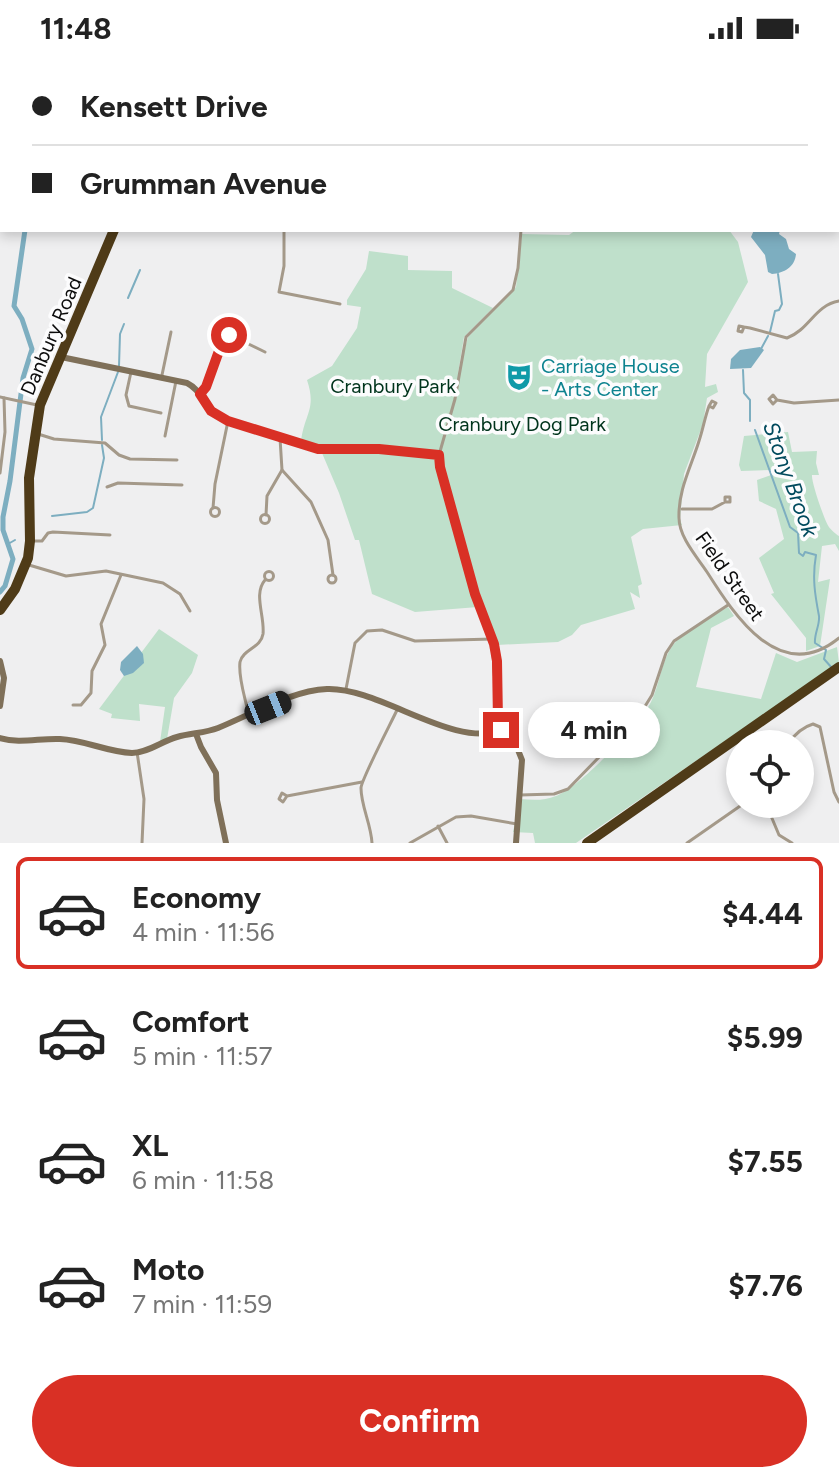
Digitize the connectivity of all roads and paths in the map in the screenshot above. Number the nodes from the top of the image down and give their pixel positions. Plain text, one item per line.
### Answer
1 (113, 232) edge
2 (284, 232) edge
3 (521, 232) edge
4 (839, 301) edge
5 (340, 304) dead end
6 (744, 327) dead end
7 (171, 332) dead end
8 (265, 352) dead end
9 (61, 357) junction
10 (131, 372) junction
11 (161, 379) junction
12 (176, 381) junction
13 (200, 394) junction
14 (2, 397) edge
15 (777, 400) dead end
16 (839, 400) edge
17 (40, 405) junction
18 (709, 406) dead end
19 (161, 413) dead end
20 (228, 421) junction
21 (35, 433) junction
22 (165, 436) dead end
23 (280, 438) junction
24 (439, 455) junction
25 (177, 460) dead end
26 (282, 470) junction
27 (0, 473) edge
28 (182, 485) dead end
29 (107, 487) dead end
30 (725, 502) dead end
31 (213, 508) dead end
32 (680, 508) junction
33 (266, 515) dead end
34 (110, 535) dead end
35 (30, 541) junction
36 (26, 564) junction
37 (121, 575) junction
38 (333, 575) dead end
39 (265, 580) dead end
40 (728, 605) junction
41 (0, 610) edge
42 (190, 611) dead end
43 (839, 638) edge
44 (493, 639) junction
45 (832, 643) junction
46 (839, 644) edge
47 (0, 661) edge
48 (839, 670) edge
49 (345, 690) junction
50 (73, 705) dead end
51 (0, 706) edge
52 (398, 708) junction
53 (248, 716) junction
54 (501, 730) junction
55 (803, 730) edge
56 (196, 734) junction
57 (0, 738) edge
58 (137, 752) junction
59 (362, 782) junction
60 (520, 795) junction
61 (287, 796) dead end
62 (839, 802) edge
63 (726, 816) edge
64 (772, 818) edge
65 (517, 824) junction
66 (438, 826) junction
67 (136, 843) edge
68 (142, 843) edge
69 (226, 843) edge
70 (372, 843) edge
71 (410, 843) edge
72 (447, 843) edge
73 (516, 843) edge
74 (587, 843) edge
75 (597, 843) edge
76 (687, 843) edge
77 (792, 843) edge

1 - 9 highway, Danbury Road
2 - 5 street
3 - 24 street
4 - 6 street
7 - 11 street
8 - 13 street
9 - 10 street
9 - 17 highway, Danbury Road
10 - 11 street
10 - 19 street
11 - 12 street
12 - 13 street
12 - 22 street
13 - 20 street
14 - 17 street
14 - 27 street
15 - 16 street
17 - 21 highway, Danbury Road
18 - 32 street, Field Street
20 - 23 street
20 - 31 street
21 - 25 street
21 - 35 highway, Danbury Road
23 - 24 street
23 - 26 street
24 - 44 street
26 - 33 street
26 - 38 street
28 - 29 street
30 - 32 street
32 - 40 street, Field Street
34 - 35 street
35 - 36 highway, Danbury Road
36 - 37 street
36 - 41 highway, Danbury Road
37 - 42 street
37 - 50 street
39 - 53 street
40 - 45 street, Field Street
40 - 60 street
43 - 45 street, Field Street
44 - 49 street
44 - 54 street
45 - 46 street
47 - 51 street
48 - 74 highway
48 - 75 highway
49 - 52 street
49 - 53 street
52 - 54 street
52 - 59 street
53 - 56 street
54 - 60 street
55 - 62 street
56 - 58 street
56 - 69 street
57 - 58 street
58 - 68 street
59 - 61 street
59 - 70 street
60 - 65 street
63 - 76 street
64 - 77 street
65 - 66 street
65 - 73 street
66 - 71 street
66 - 72 street
67 - 68 street

